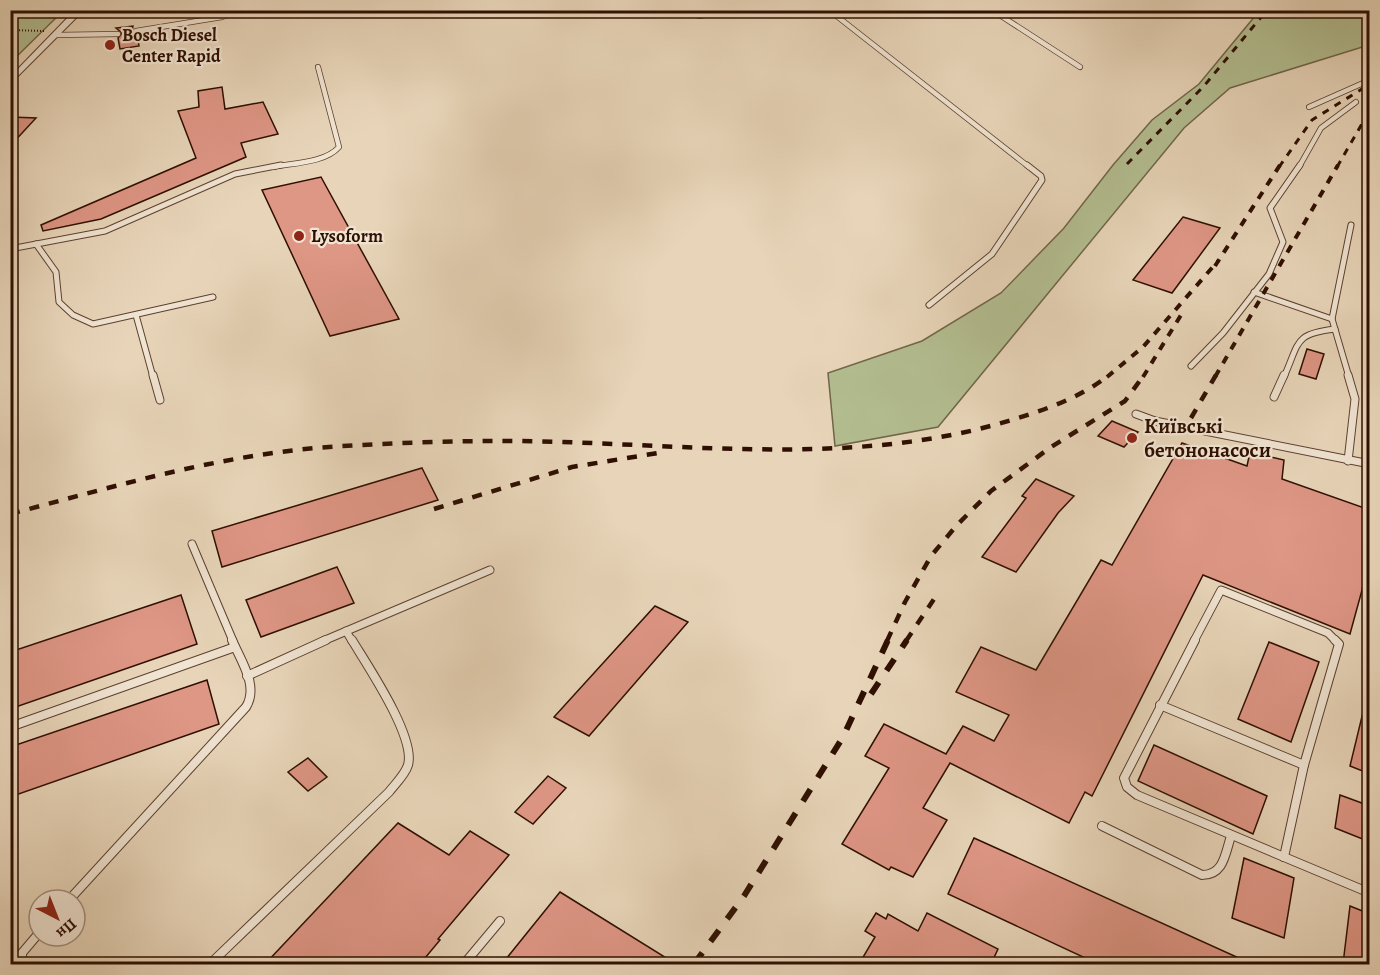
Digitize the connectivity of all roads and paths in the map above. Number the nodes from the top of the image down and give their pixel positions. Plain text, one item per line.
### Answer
1 (80, 10) edge
2 (243, 10) edge
3 (731, 10) edge
4 (829, 10) edge
5 (992, 10) edge
6 (699, 16) dead end
7 (10, 30) edge
8 (136, 31) dead end
9 (59, 33) junction
10 (118, 34) dead end
11 (318, 67) dead end
12 (1080, 67) dead end
13 (1370, 80) edge
14 (10, 82) edge
15 (1356, 102) dead end
16 (1309, 108) dead end
17 (1352, 225) dead end
18 (36, 244) junction
19 (10, 249) edge
20 (1254, 292) junction
21 (213, 297) dead end
22 (929, 305) dead end
23 (136, 315) junction
24 (1332, 319) junction
25 (1335, 329) junction
26 (1191, 366) dead end
27 (1274, 397) dead end
28 (160, 400) dead end
29 (1136, 414) dead end
30 (1348, 461) junction
31 (1370, 464) edge
32 (192, 544) dead end
33 (490, 570) dead end
34 (346, 631) junction
35 (235, 647) junction
36 (247, 676) junction
37 (1160, 705) junction
38 (10, 727) edge
39 (1305, 765) junction
40 (1102, 826) dead end
41 (1231, 836) junction
42 (1284, 859) junction
43 (80, 888) edge
44 (1370, 893) edge
45 (500, 921) dead end
46 (27, 947) edge
47 (22, 964) edge
48 (210, 964) edge
49 (464, 964) edge

1 - 9 street
2 - 8 lane
3 - 6 lane
4 - 22 lane
5 - 12 lane
7 - 9 path
9 - 10 lane
9 - 14 street
11 - 18 lane
13 - 16 lane
15 - 20 lane
17 - 24 lane
18 - 19 lane
18 - 23 lane
20 - 24 lane
20 - 26 lane
21 - 23 lane
23 - 28 lane
24 - 25 lane
25 - 27 lane
25 - 30 lane
29 - 30 lane
30 - 31 lane
32 - 35 lane
33 - 34 lane
34 - 36 lane
34 - 48 lane
35 - 36 lane
35 - 38 lane
36 - 43 lane
37 - 39 lane
37 - 39 lane
37 - 41 lane
39 - 42 lane
40 - 41 lane
41 - 42 lane
42 - 44 lane
45 - 49 lane
46 - 47 lane

